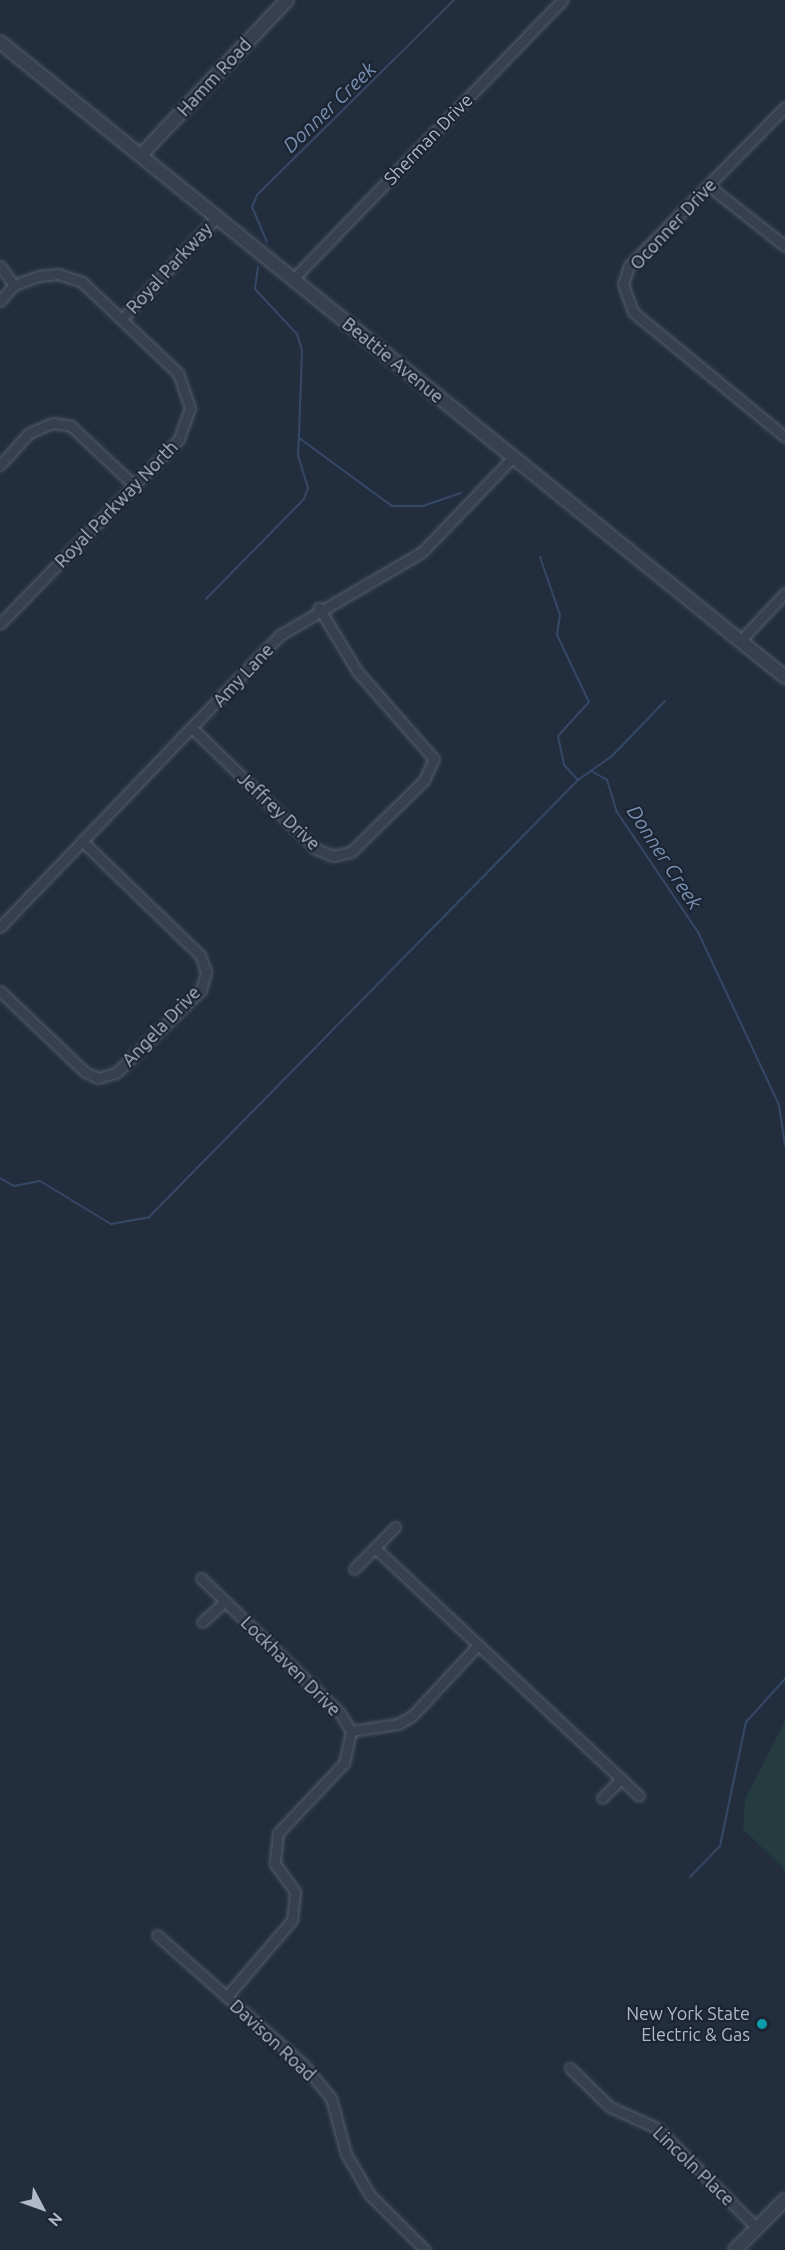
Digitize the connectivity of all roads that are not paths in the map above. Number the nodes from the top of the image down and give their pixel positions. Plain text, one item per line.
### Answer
1 (287, 0) edge
2 (562, 0) edge
3 (0, 42) edge
4 (785, 107) edge
5 (141, 155) junction
6 (709, 186) junction
7 (216, 218) junction
8 (785, 246) edge
9 (0, 266) edge
10 (293, 279) junction
11 (14, 285) junction
12 (0, 300) edge
13 (122, 319) junction
14 (785, 437) edge
15 (513, 457) junction
16 (0, 465) edge
17 (135, 486) junction
18 (785, 593) edge
19 (319, 608) junction
20 (0, 624) edge
21 (740, 641) junction
22 (785, 677) edge
23 (193, 729) junction
24 (83, 842) junction
25 (0, 927) edge
26 (0, 991) edge
27 (395, 1527) dead end
28 (375, 1548) junction
29 (354, 1569) dead end
30 (201, 1578) dead end
31 (225, 1601) junction
32 (202, 1622) dead end
33 (478, 1645) junction
34 (351, 1731) junction
35 (621, 1779) junction
36 (639, 1796) dead end
37 (602, 1798) dead end
38 (157, 1935) dead end
39 (227, 1996) junction
40 (570, 2068) dead end
41 (785, 2200) edge
42 (757, 2228) junction
43 (425, 2250) edge
44 (735, 2250) edge

1 - 5 street, Hamm Road
2 - 10 street, Sherman Drive
3 - 5 street, Beattie Avenue
4 - 6 street, Oconner Drive
5 - 7 street, Beattie Avenue
6 - 8 street
6 - 14 street, Oconner Drive
7 - 10 street, Beattie Avenue
7 - 13 street, Royal Parkway
9 - 11 street
10 - 15 street, Beattie Avenue
11 - 12 street
11 - 13 street, Royal Parkway North
13 - 17 street, Royal Parkway North
15 - 19 street, Amy Lane
15 - 21 street, Beattie Avenue
16 - 17 street
17 - 20 street, Royal Parkway North
18 - 21 street
19 - 23 street, Amy Lane
19 - 23 street, Jeffrey Drive
21 - 22 street, Beattie Avenue
23 - 24 street, Amy Lane
24 - 25 street, Amy Lane
24 - 26 street, Angela Drive
27 - 28 street
28 - 29 street
28 - 33 street
30 - 31 street, Lockhaven Drive
31 - 32 street
31 - 34 street, Lockhaven Drive
33 - 34 street
33 - 35 street
34 - 39 street, Lockhaven Drive
35 - 36 street
35 - 37 street
38 - 39 street, Davison Road
39 - 43 street, Davison Road
40 - 42 street, Lincoln Place
41 - 42 street
42 - 44 street

